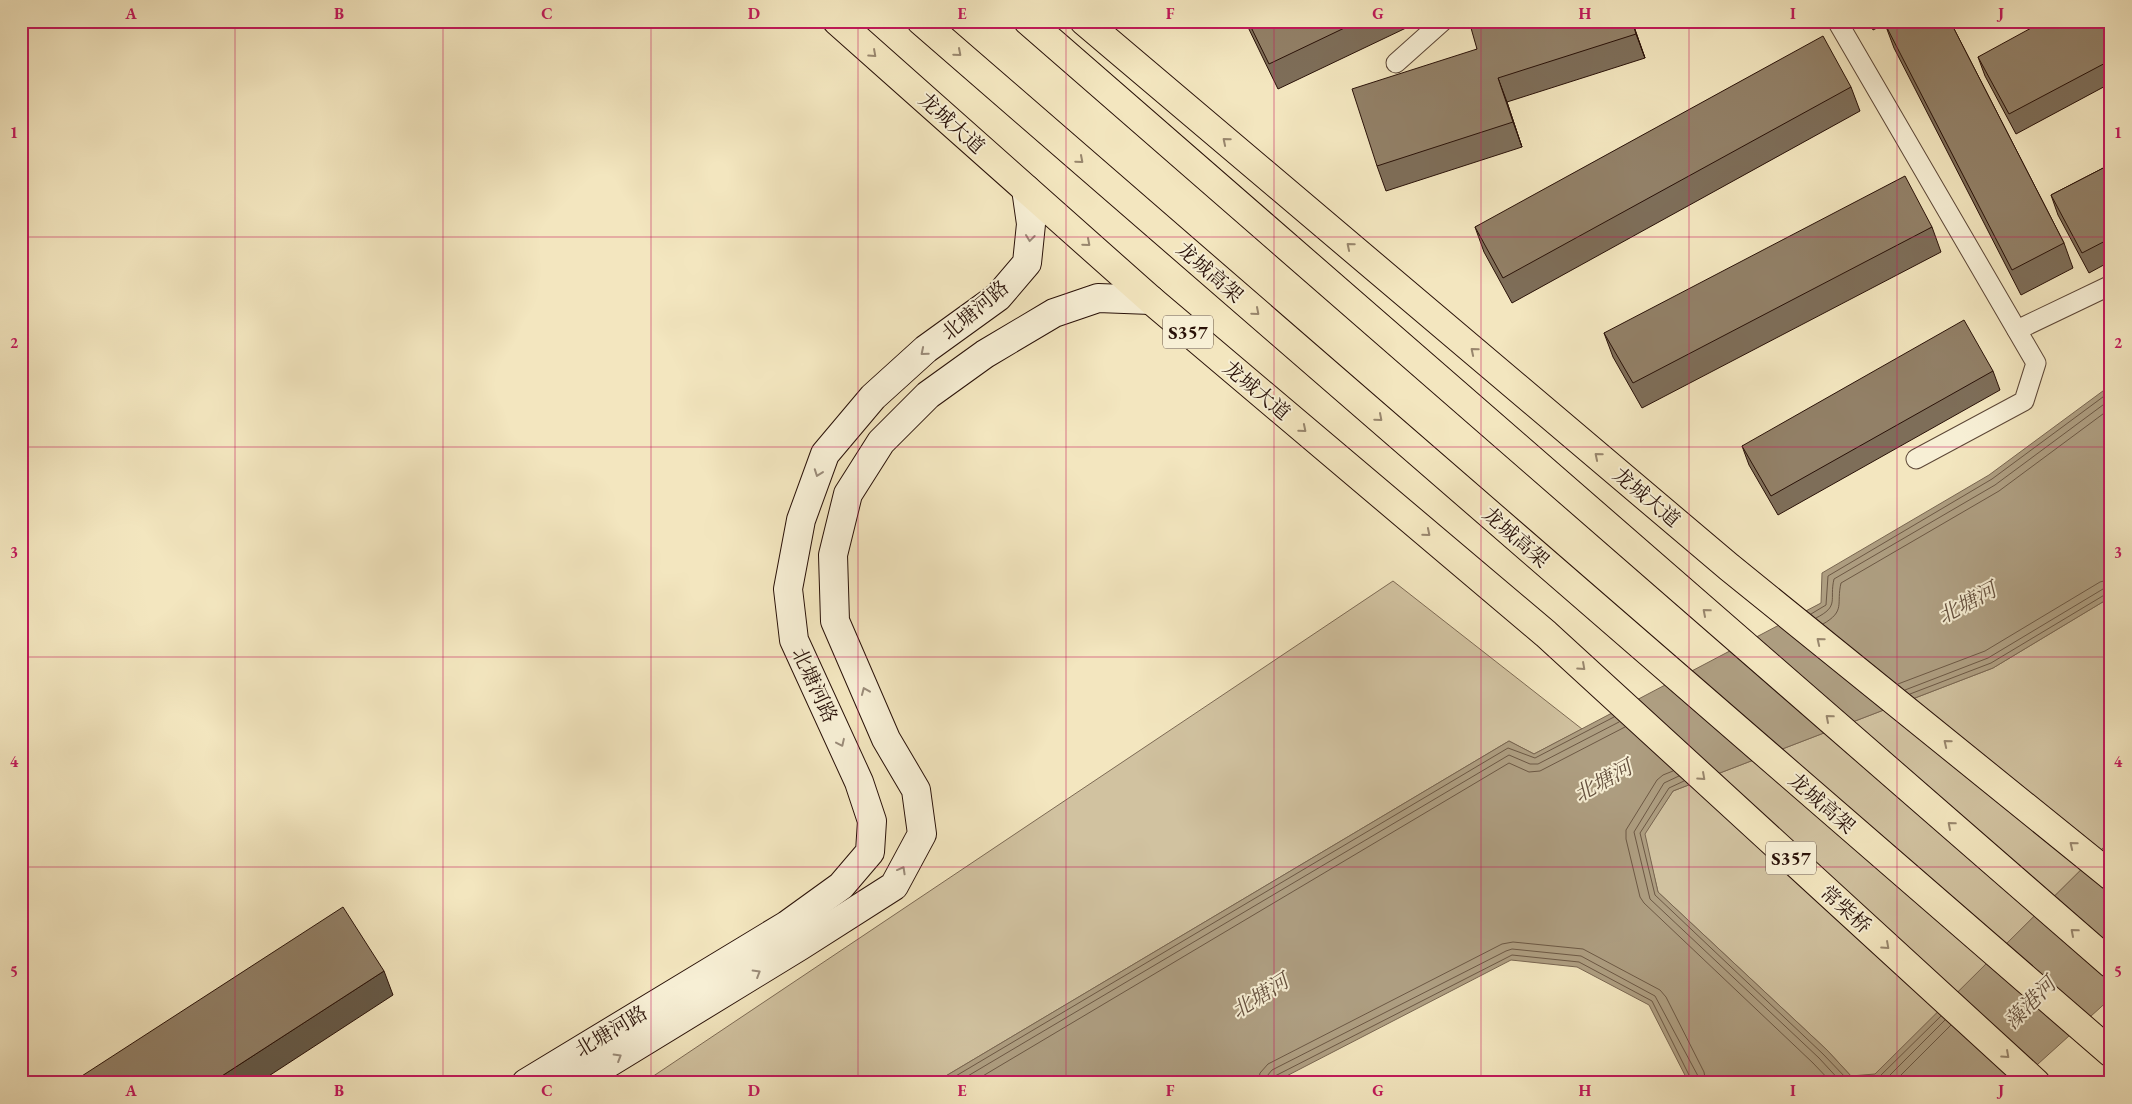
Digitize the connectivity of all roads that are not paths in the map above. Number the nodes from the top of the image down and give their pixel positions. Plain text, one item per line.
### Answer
1 (837, 21) edge
2 (921, 21) edge
3 (1028, 21) edge
4 (1084, 21) edge
5 (1443, 21) edge
6 (1837, 21) edge
7 (1396, 63) dead end
8 (1026, 189) junction
9 (2111, 285) edge
10 (1151, 300) junction
11 (2017, 330) junction
12 (1916, 459) dead end
13 (1546, 634) joint
14 (2111, 876) edge
15 (2111, 964) edge
16 (2111, 1053) edge
17 (526, 1083) edge
18 (576, 1083) edge
19 (2036, 1083) edge

1 -> 8 main road, 龙城大道 / S357
2 -> 16 main road, 龙城高架
15 -> 3 main road
14 -> 4 main road, 龙城大道
5 - 7 lane
6 - 11 lane
8 -> 10 main road, 龙城大道 / S357
8 -> 17 main road, 北塘河路
9 - 11 lane
10 -> 13 main road, 龙城大道 / S357
18 -> 10 main road, 北塘河路
11 - 12 lane
13 -> 19 main road, 常柴桥 / S357

